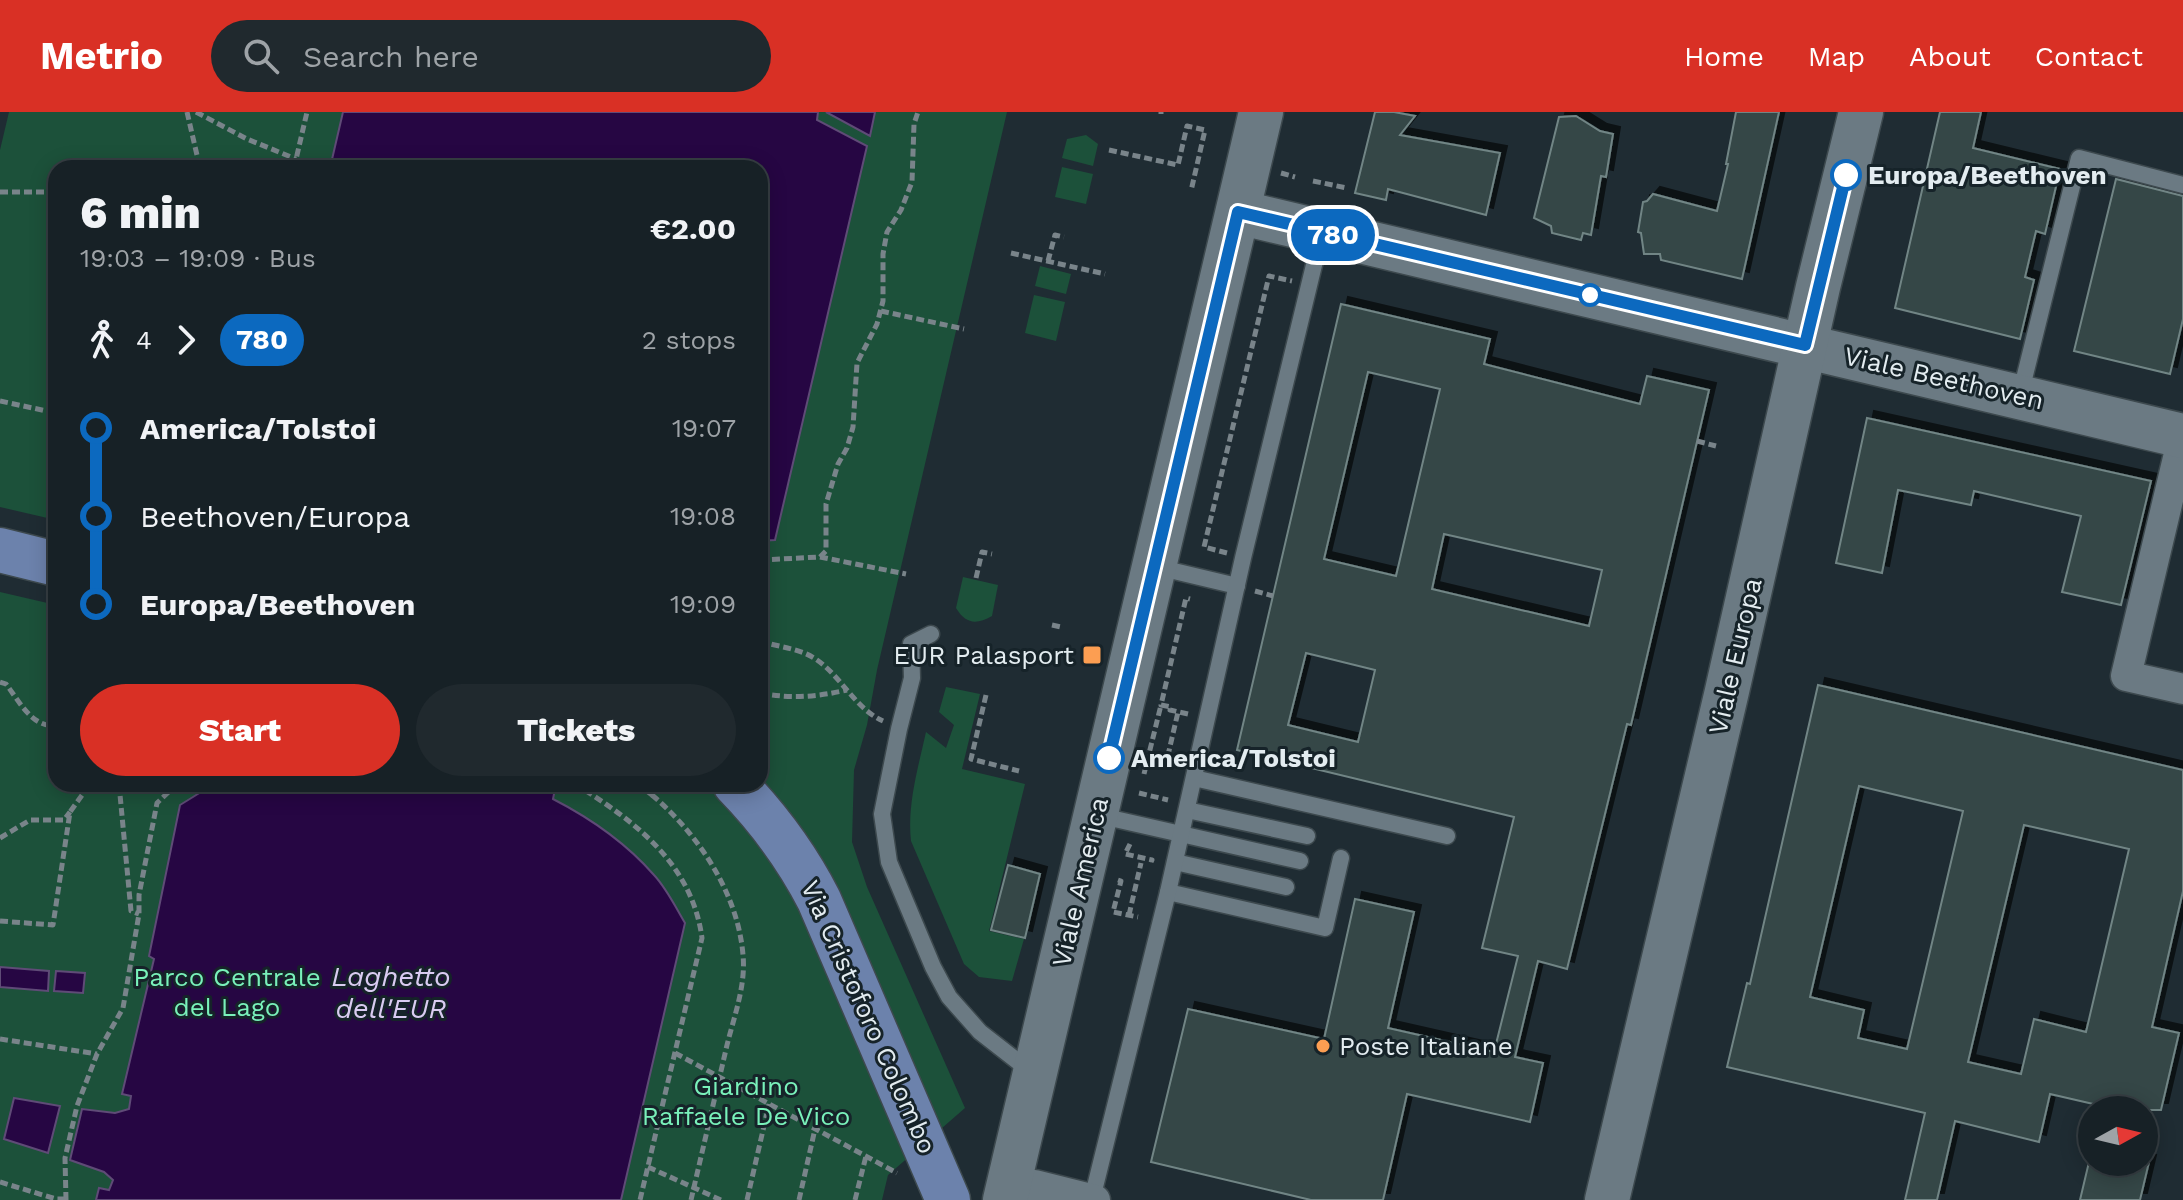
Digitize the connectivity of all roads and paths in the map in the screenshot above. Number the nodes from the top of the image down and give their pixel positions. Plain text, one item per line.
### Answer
1 (187, 112) edge
2 (196, 112) edge
3 (307, 112) edge
4 (918, 112) edge
5 (1261, 112) edge
6 (1861, 112) edge
7 (1109, 150) dead end
8 (296, 159) joint
9 (198, 160) edge
10 (1278, 173) dead end
11 (1295, 177) dead end
12 (1313, 181) dead end
13 (2183, 185) edge
14 (1347, 188) dead end
15 (1191, 191) dead end
16 (0, 192) edge
17 (48, 192) edge
18 (1238, 212) junction
19 (1322, 232) junction
20 (1064, 237) dead end
21 (1011, 253) dead end
22 (1048, 261) junction
23 (1105, 274) dead end
24 (1298, 282) dead end
25 (881, 311) junction
26 (964, 329) dead end
27 (1805, 345) junction
28 (2020, 395) junction
29 (0, 401) edge
30 (48, 411) edge
31 (2183, 436) edge
32 (1697, 441) dead end
33 (1716, 446) dead end
34 (0, 550) edge
35 (992, 554) dead end
36 (1234, 555) dead end
37 (820, 557) junction
38 (768, 560) edge
39 (48, 562) edge
40 (1155, 566) junction
41 (906, 574) dead end
42 (976, 578) dead end
43 (1237, 586) junction
44 (1192, 599) dead end
45 (1052, 625) dead end
46 (1061, 627) dead end
47 (931, 634) dead end
48 (768, 644) edge
49 (0, 682) edge
50 (2183, 689) edge
51 (847, 690) junction
52 (768, 694) edge
53 (986, 695) dead end
54 (1161, 705) junction
55 (1178, 712) junction
56 (48, 726) edge
57 (899, 729) junction
58 (1186, 729) dead end
59 (1165, 768) dead end
60 (1019, 771) dead end
61 (1194, 778) junction
62 (1173, 786) dead end
63 (84, 792) edge
64 (120, 792) edge
65 (169, 792) edge
66 (588, 792) edge
67 (648, 792) edge
68 (654, 792) edge
69 (742, 792) edge
70 (1139, 793) junction
71 (652, 795) junction
72 (1141, 804) dead end
73 (1187, 810) junction
74 (70, 812) junction
75 (1096, 815) junction
76 (1181, 835) junction
77 (1307, 836) dead end
78 (1447, 836) dead end
79 (0, 838) edge
80 (1131, 843) dead end
81 (1341, 858) dead end
82 (1300, 861) dead end
83 (1175, 862) junction
84 (1141, 863) dead end
85 (1148, 874) dead end
86 (1118, 880) dead end
87 (1286, 887) dead end
88 (1168, 892) junction
89 (1141, 903) dead end
90 (139, 914) junction
91 (1129, 915) junction
92 (1138, 917) junction
93 (0, 921) edge
94 (1135, 928) dead end
95 (0, 1039) edge
96 (675, 1053) junction
97 (97, 1054) junction
98 (1034, 1074) junction
99 (720, 1077) junction
100 (769, 1104) junction
101 (815, 1129) junction
102 (866, 1156) junction
103 (648, 1167) junction
104 (897, 1173) dead end
105 (0, 1182) edge
106 (694, 1188) junction
107 (944, 1189) edge
108 (1007, 1192) edge
109 (66, 1200) edge
110 (640, 1200) edge
111 (691, 1200) edge
112 (721, 1200) edge
113 (747, 1200) edge
114 (799, 1200) edge
115 (855, 1200) edge
116 (1094, 1200) edge
117 (1607, 1200) edge

1 - 9 path
2 - 8 path
3 - 8 path
4 - 25 path
5 - 18 street, Viale America
6 - 27 street, Viale Europa
7 - 15 path
10 - 11 path
12 - 14 path
13 - 28 lane
16 - 17 path
18 - 19 street, Viale Beethoven
18 - 40 street, Viale America
19 - 27 street, Viale Beethoven
19 - 43 lane
20 - 22 path
21 - 22 path
22 - 23 path
24 - 36 path
25 - 26 path
25 - 37 path
27 - 28 street, Viale Beethoven
27 - 117 street, Viale Europa
28 - 31 street, Viale Beethoven
29 - 30 path
31 - 50 street
32 - 33 path
34 - 39 main road
35 - 42 path
37 - 38 path
37 - 41 path
40 - 43 lane
40 - 75 street, Viale America
43 - 61 lane
44 - 54 path
45 - 46 path
47 - 57 lane
48 - 51 path
49 - 56 path
51 - 52 path
51 - 57 path
53 - 60 path
54 - 55 path
54 - 70 path
55 - 58 path
55 - 59 path
57 - 98 lane
61 - 73 lane
61 - 78 lane
62 - 70 path
63 - 74 path
64 - 90 path
65 - 90 path
66 - 96 path
67 - 71 path
68 - 71 path
69 - 107 main road, Via Cristoforo Colombo
70 - 72 path
71 - 99 path
73 - 76 lane
73 - 77 lane
74 - 79 path
74 - 93 path
75 - 76 lane
75 - 98 street, Viale America
76 - 82 lane
76 - 83 lane
80 - 85 path
81 - 88 lane
83 - 87 lane
83 - 88 lane
84 - 91 path
86 - 91 path
88 - 116 lane
89 - 92 path
90 - 97 path
91 - 92 path
92 - 94 path
95 - 97 path
96 - 99 path
96 - 103 path
97 - 109 path
98 - 108 street, Viale America
99 - 100 path
99 - 106 path
100 - 101 path
100 - 113 path
101 - 102 path
101 - 114 path
102 - 104 path
102 - 115 path
103 - 106 path
103 - 110 path
105 - 109 path
106 - 111 path
106 - 112 path
107 - 108 street, Via Cristoforo Colombo
108 - 116 street, Via Cristoforo Colombo

